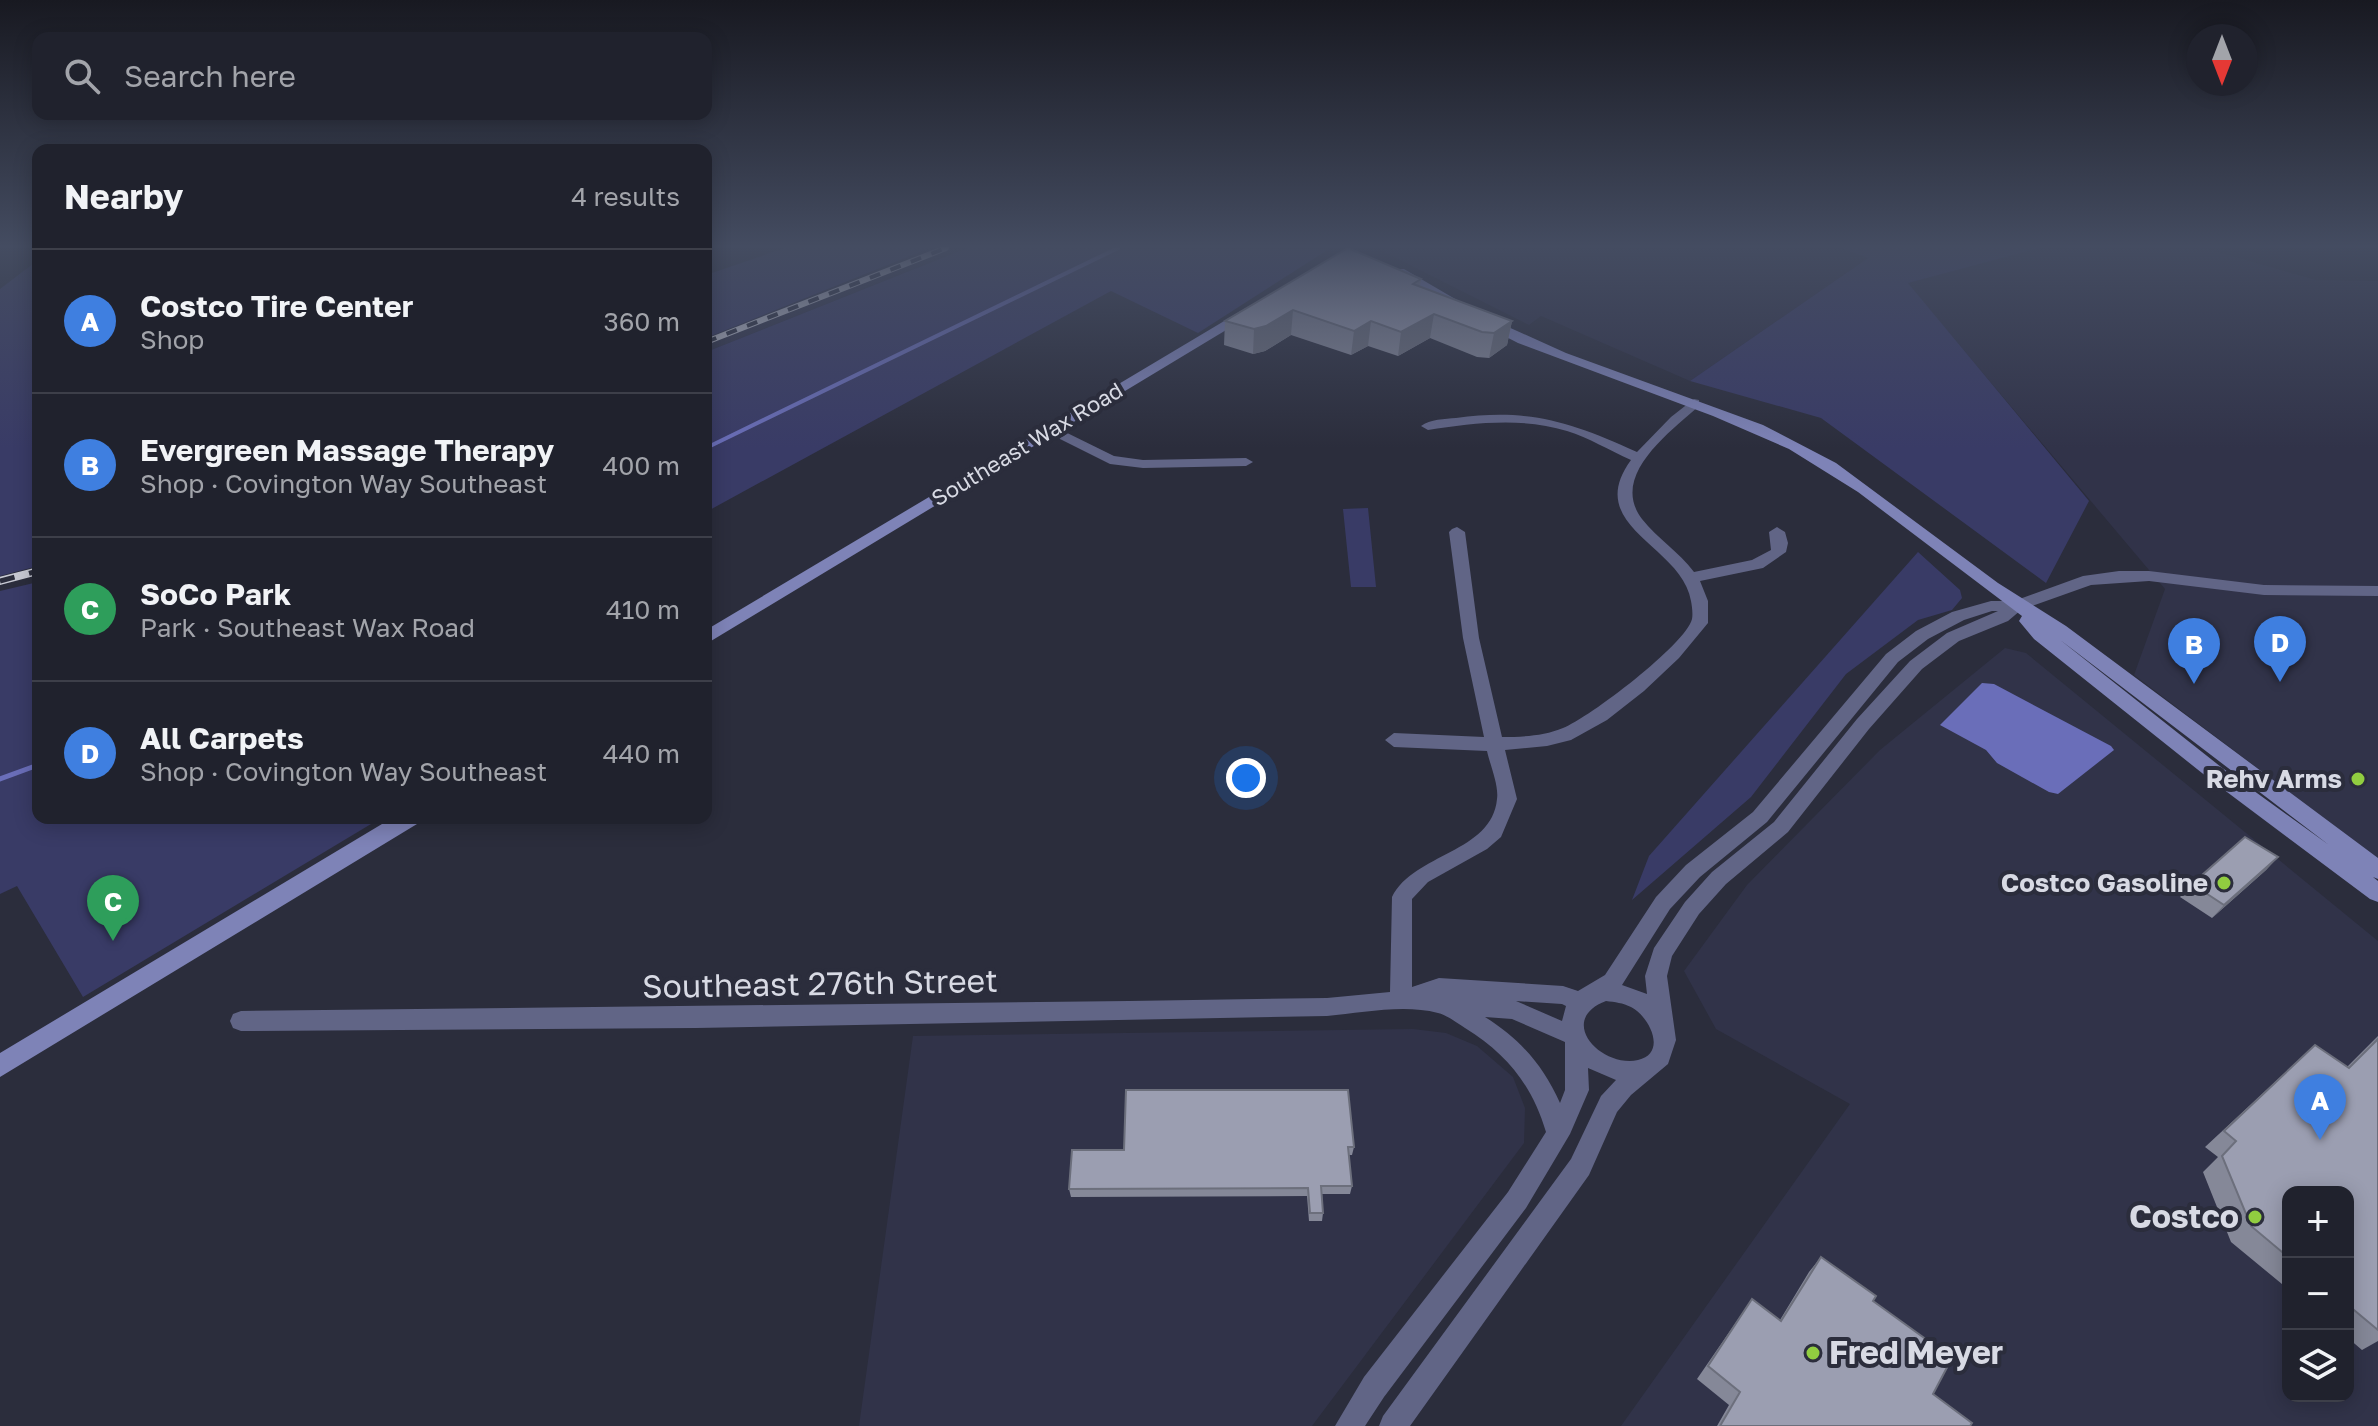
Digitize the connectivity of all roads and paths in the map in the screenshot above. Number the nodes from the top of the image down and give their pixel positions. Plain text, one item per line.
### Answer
1 (1243, 315) edge
2 (1478, 315) edge
3 (1694, 403) junction
4 (1428, 426) dead end
5 (1051, 429) junction
6 (1639, 458) junction
7 (1246, 462) dead end
8 (1457, 532) dead end
9 (1777, 532) dead end
10 (1691, 578) junction
11 (2378, 591) edge
12 (2015, 606) junction
13 (712, 634) edge
14 (1394, 740) dead end
15 (1492, 742) junction
16 (2214, 772) junction
17 (399, 824) edge
18 (2342, 843) junction
19 (2378, 870) edge
20 (2378, 893) edge
21 (1401, 1000) junction
22 (1582, 1001) junction
23 (1445, 1005) junction
24 (241, 1021) dead end
25 (1662, 1025) junction
26 (1575, 1038) junction
27 (0, 1066) edge
28 (1647, 1068) junction
29 (1558, 1134) junction
30 (1349, 1426) edge
31 (1393, 1426) edge

1 - 5 street, Southeast Wax Road
2 - 3 street
3 - 6 street
3 - 12 street
4 - 6 street
5 - 7 street
5 - 13 street, Southeast Wax Road
6 - 10 street
8 - 15 street
9 - 10 street
10 - 15 street
11 - 12 street
12 - 16 street
12 - 18 street
12 - 22 street
12 - 25 street
14 - 15 street
15 - 21 street
16 - 18 street
16 - 20 street
17 - 27 street
18 - 19 street
21 - 22 street, Southeast 276th Street
21 - 23 street, Southeast 276th Street
21 - 24 street, Southeast 276th Street
22 - 25 street
22 - 26 street
23 - 26 street, Southeast 276th Street
23 - 29 street, Southeast 276th Street
25 - 28 street
26 - 28 street
26 - 29 street
28 - 31 street
29 - 30 street

